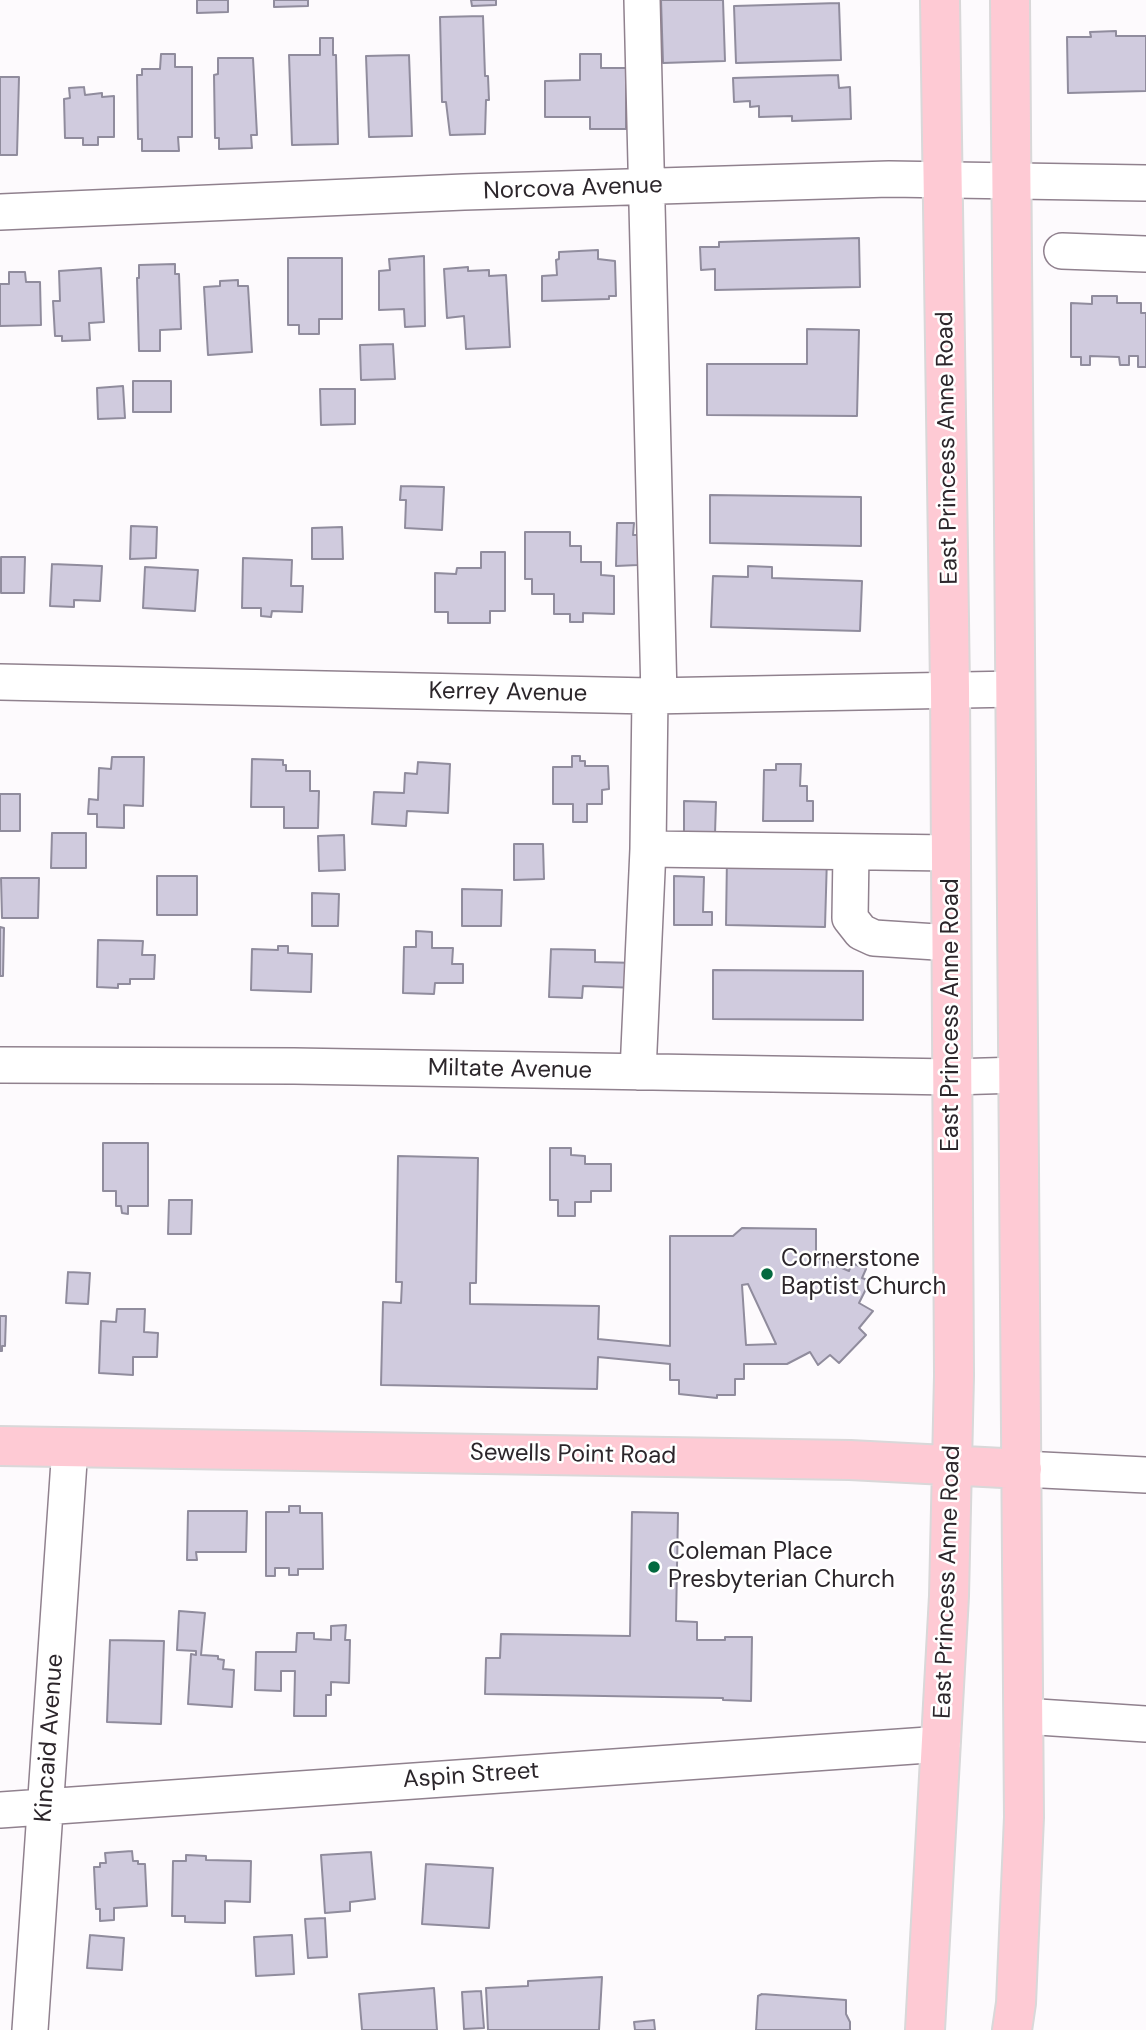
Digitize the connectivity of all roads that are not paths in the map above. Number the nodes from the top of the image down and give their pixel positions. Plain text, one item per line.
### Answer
1 (642, 0) edge
2 (940, 0) edge
3 (1010, 0) edge
4 (945, 180) junction
5 (1013, 181) junction
6 (1146, 183) edge
7 (647, 187) junction
8 (0, 212) edge
9 (1062, 251) dead end
10 (1146, 254) edge
11 (0, 682) edge
12 (950, 688) junction
13 (1016, 689) junction
14 (655, 696) junction
15 (648, 849) junction
16 (851, 852) junction
17 (951, 853) junction
18 (952, 943) junction
19 (0, 1065) edge
20 (638, 1072) junction
21 (1019, 1075) junction
22 (953, 1077) junction
23 (0, 1446) edge
24 (70, 1447) junction
25 (952, 1465) junction
26 (1022, 1469) junction
27 (1146, 1475) edge
28 (1023, 1716) junction
29 (1146, 1724) edge
30 (942, 1744) junction
31 (46, 1807) junction
32 (0, 1810) edge
33 (30, 2030) edge
34 (925, 2030) edge
35 (1012, 2030) edge

1 - 7 street
2 - 4 main road, East Princess Anne Road
3 - 5 main road
4 - 5 street, Norcova Avenue
4 - 7 street, Norcova Avenue
4 - 12 main road, East Princess Anne Road
5 - 6 street, Norcova Avenue
5 - 13 main road
7 - 8 street, Norcova Avenue
7 - 14 street
9 - 10 street
11 - 14 street, Kerrey Avenue
12 - 13 street, Kerrey Avenue
12 - 14 street, Kerrey Avenue
12 - 17 main road, East Princess Anne Road
13 - 21 main road
14 - 15 street
15 - 16 street
15 - 20 street
16 - 17 street
16 - 18 street
17 - 18 main road, East Princess Anne Road
18 - 22 main road, East Princess Anne Road
19 - 20 street, Miltate Avenue
20 - 22 street, Miltate Avenue
21 - 22 street, Miltate Avenue
21 - 26 main road
22 - 25 main road, East Princess Anne Road
23 - 24 main road, Sewells Point Road
24 - 25 main road, Sewells Point Road
24 - 31 street, Kincaid Avenue
25 - 26 main road, Sewells Point Road
25 - 30 main road, East Princess Anne Road
26 - 27 street, Sewells Point Road
26 - 28 main road
28 - 29 street
28 - 35 main road
30 - 31 street, Aspin Street
30 - 34 main road, East Princess Anne Road
31 - 32 street, Aspin Street
31 - 33 street, Kincaid Avenue

